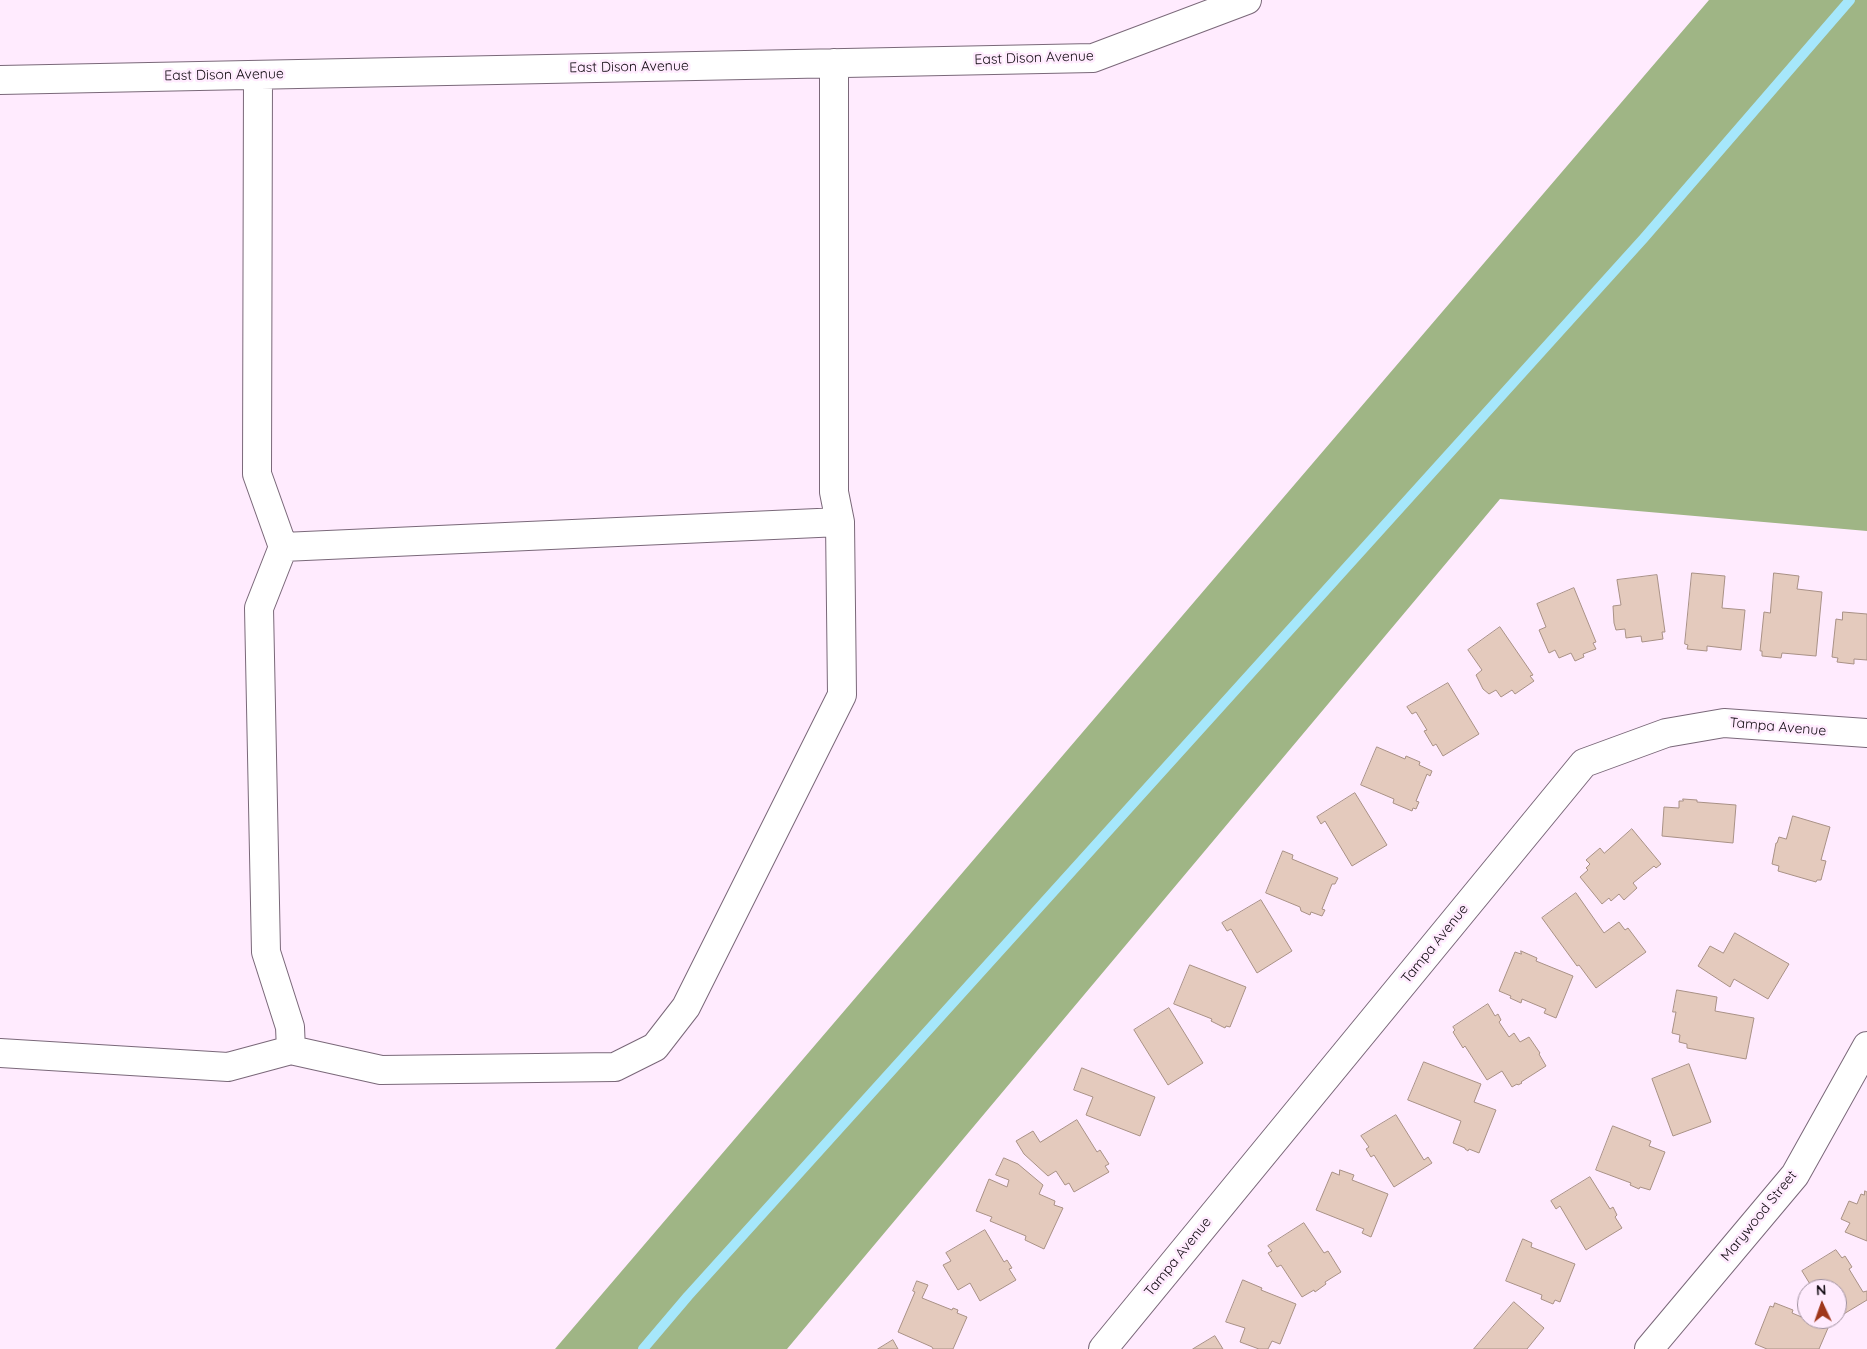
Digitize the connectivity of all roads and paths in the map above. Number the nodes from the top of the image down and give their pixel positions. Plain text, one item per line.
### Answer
1 (1247, 0) edge
2 (834, 63) junction
3 (258, 74) junction
4 (0, 80) edge
5 (840, 522) junction
6 (283, 547) junction
7 (1867, 733) edge
8 (1867, 1046) edge
9 (291, 1050) junction
10 (0, 1053) edge
11 (1103, 1349) edge
12 (1649, 1349) edge

1 - 2 street, East Dison Avenue
2 - 3 street, East Dison Avenue
2 - 5 street
3 - 4 street, East Dison Avenue
3 - 6 street
5 - 6 street
5 - 9 street
6 - 9 street
7 - 11 street, Tampa Avenue
8 - 12 street, Marywood Street
9 - 10 street

